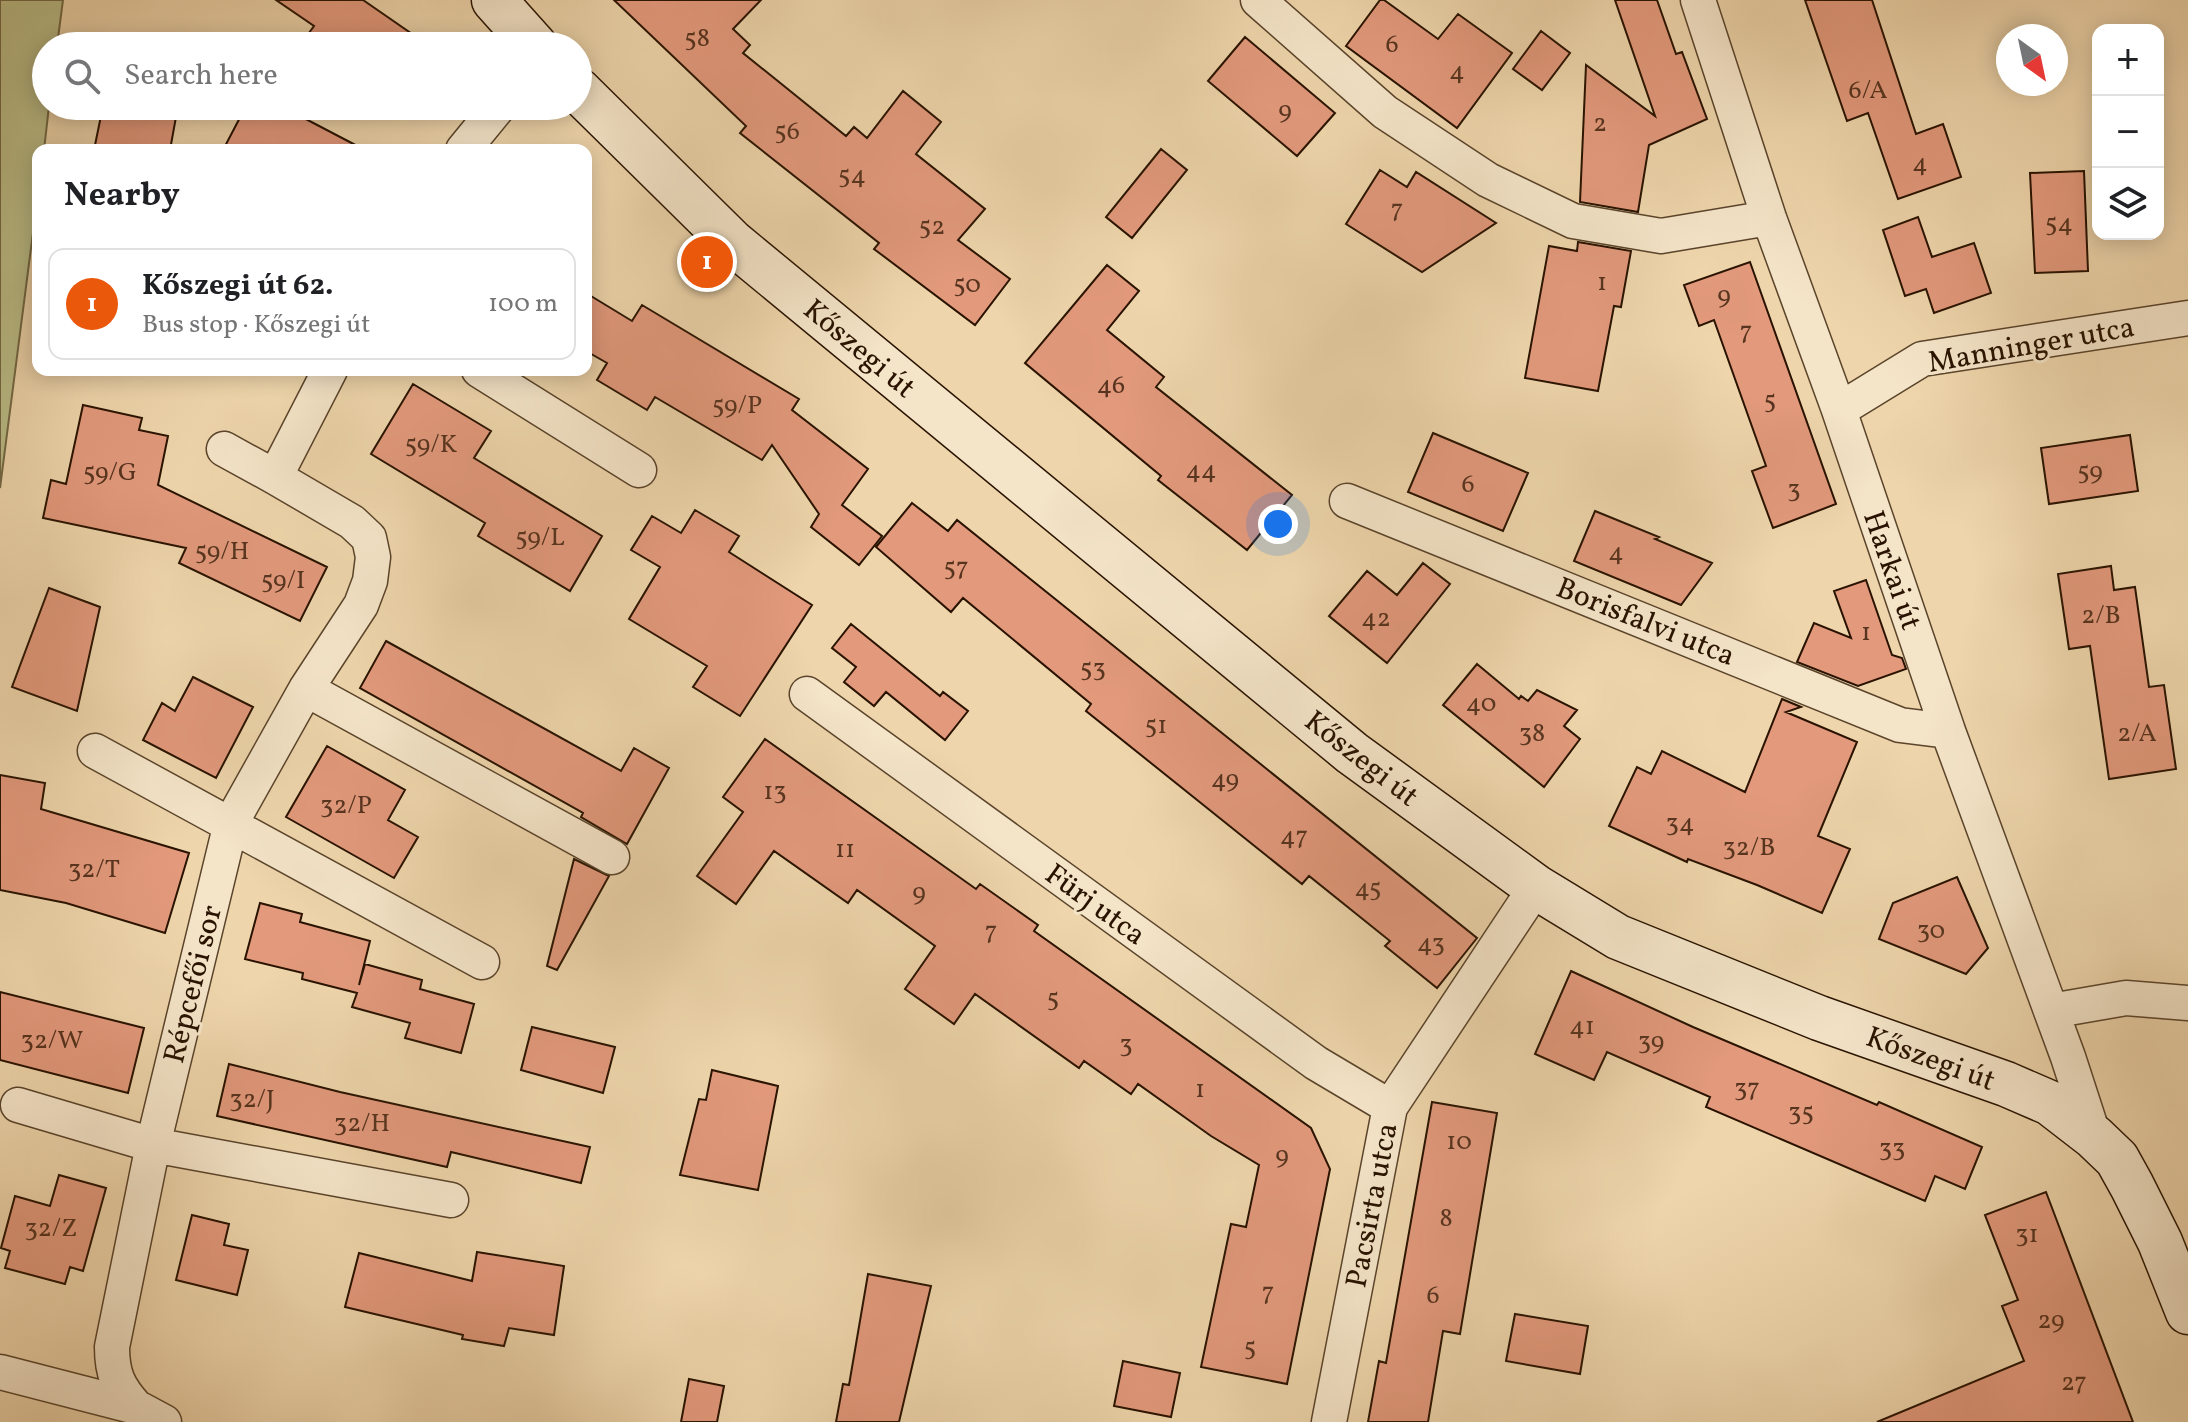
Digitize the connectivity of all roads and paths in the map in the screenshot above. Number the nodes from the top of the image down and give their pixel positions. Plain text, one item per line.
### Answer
1 (494, 0) edge
2 (1258, 0) edge
3 (1698, 0) edge
4 (523, 32) edge
5 (592, 104) edge
6 (488, 120) edge
7 (468, 144) edge
8 (1769, 218) junction
9 (2188, 318) edge
10 (327, 376) edge
11 (489, 376) edge
12 (1839, 410) junction
13 (224, 449) dead end
14 (639, 470) dead end
15 (275, 477) junction
16 (1347, 501) dead end
17 (306, 689) junction
18 (807, 694) dead end
19 (1948, 731) junction
20 (95, 751) dead end
21 (231, 823) junction
22 (612, 857) dead end
23 (1536, 887) junction
24 (482, 962) dead end
25 (2188, 1003) edge
26 (2051, 1011) junction
27 (18, 1105) dead end
28 (1390, 1107) junction
29 (2094, 1137) junction
30 (153, 1145) junction
31 (451, 1200) dead end
32 (2188, 1312) edge
33 (0, 1372) edge
34 (150, 1414) edge
35 (1329, 1422) edge

1 - 4 main road
2 - 8 street
3 - 8 street, Harkai út
5 - 23 main road, Kőszegi út
6 - 7 street
8 - 12 street, Harkai út
9 - 12 street, Manninger utca
10 - 15 street
11 - 14 street
12 - 19 street, Harkai út
13 - 15 street
15 - 17 street
16 - 19 street, Borisfalvi utca
17 - 21 street, Répcefői sor
17 - 22 street
18 - 28 street, Fürj utca
19 - 26 street, Harkai út
20 - 21 street
21 - 24 street
21 - 30 street, Répcefői sor
23 - 28 street, Pacsirta utca
23 - 29 main road, Kőszegi út
25 - 26 street
26 - 29 street, Harkai út
27 - 30 street
28 - 35 street, Pacsirta utca
29 - 32 main road, Kőszegi út
30 - 31 street
30 - 34 street, Répcefői sor
33 - 34 street, Répcefői sor

